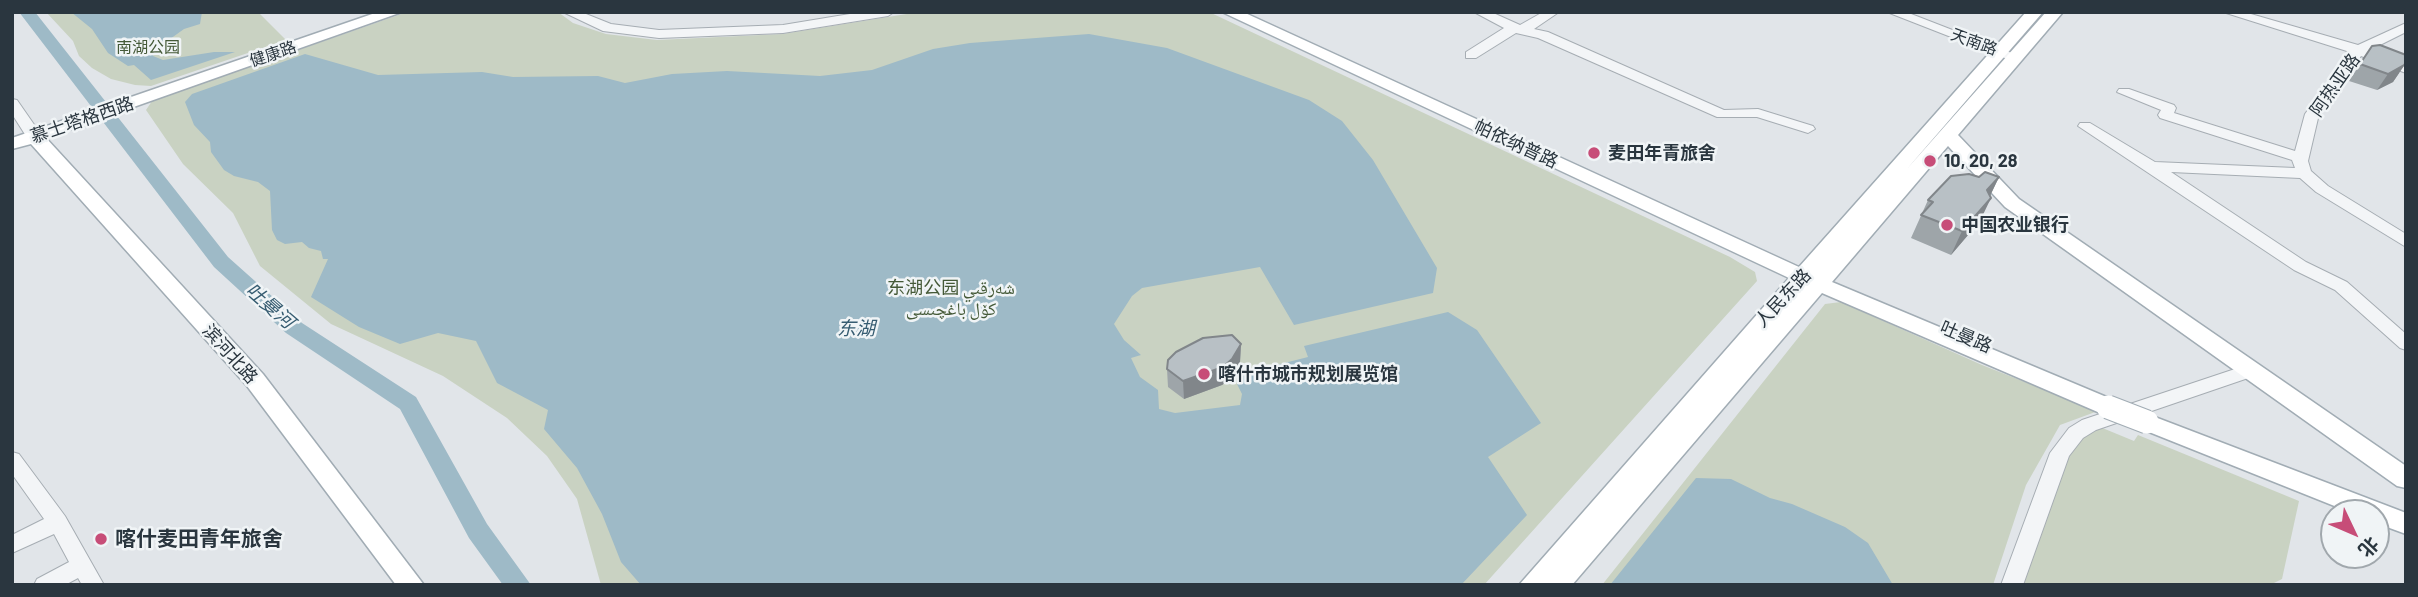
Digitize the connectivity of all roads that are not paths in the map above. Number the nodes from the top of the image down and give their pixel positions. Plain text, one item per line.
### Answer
1 (384, 12) edge
2 (394, 12) edge
3 (569, 12) edge
4 (888, 12) edge
5 (1230, 12) edge
6 (1249, 12) edge
7 (1480, 12) edge
8 (1553, 12) edge
9 (1893, 12) edge
10 (1913, 12) edge
11 (2035, 12) edge
12 (2055, 12) edge
13 (2228, 12) edge
14 (2406, 27) edge
15 (1518, 29) junction
16 (2359, 50) junction
17 (2011, 52) junction
18 (1471, 55) dead end
19 (2406, 69) edge
20 (2124, 92) dead end
21 (150, 94) junction
22 (12, 103) edge
23 (2085, 126) dead end
24 (1808, 129) dead end
25 (1949, 136) junction
26 (22, 138) edge
27 (2302, 165) junction
28 (2152, 167) junction
29 (2406, 242) edge
30 (1813, 276) junction
31 (2406, 344) edge
32 (2250, 370) junction
33 (2153, 418) junction
34 (12, 459) edge
35 (2406, 480) edge
36 (2406, 514) edge
37 (58, 522) junction
38 (2406, 524) edge
39 (12, 545) edge
40 (88, 575) edge
41 (45, 585) edge
42 (411, 585) edge
43 (1532, 585) edge
44 (1556, 585) edge
45 (2012, 585) edge

1 - 21 main road, 健康路
2 - 21 main road, 健康路
3 - 4 street
5 - 30 main road, 帕依纳普路
6 - 30 main road, 帕依纳普路
7 - 15 street
8 - 15 street
9 - 17 street, 天南路
10 - 17 street, 天南路
11 - 17 main road, 人民东路
12 - 17 main road, 人民东路
13 - 16 street
14 - 16 street, 阿热亚路
15 - 18 street
15 - 24 street
16 - 19 street
16 - 27 street, 阿热亚路
17 - 25 main road, 人民东路
17 - 30 main road, 人民东路
20 - 27 street
21 - 26 main road, 慕士塔格西路
22 - 26 street
23 - 28 street
25 - 30 main road, 人民东路
25 - 32 main road
26 - 42 main road, 滨河北路
27 - 28 street
27 - 29 street
28 - 31 street
30 - 33 main road, 吐曼路, bridge
30 - 43 main road, 人民东路
30 - 44 main road, 人民东路
32 - 35 main road
32 - 45 street
33 - 36 main road
33 - 38 main road
34 - 37 street
37 - 39 street
37 - 40 street
40 - 41 street

